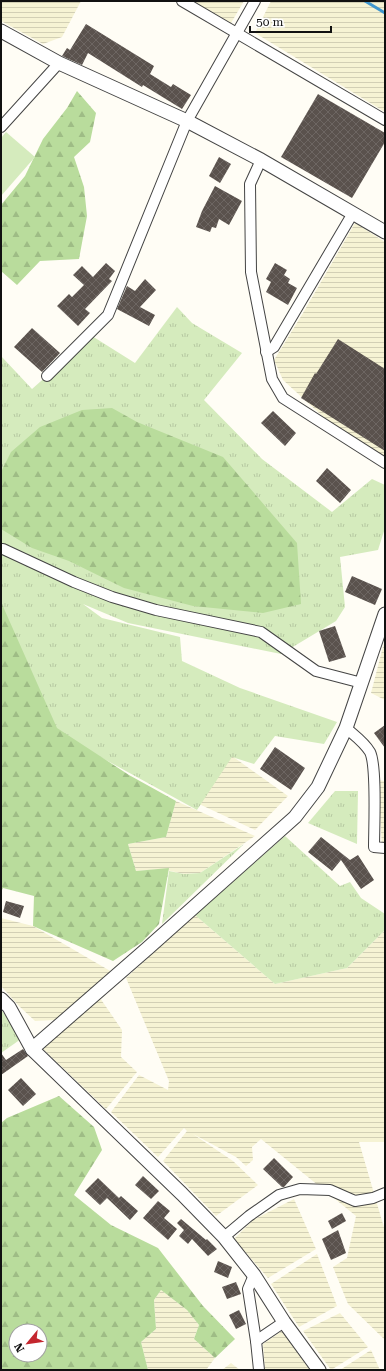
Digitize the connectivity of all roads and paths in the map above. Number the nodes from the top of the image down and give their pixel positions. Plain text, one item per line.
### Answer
1 (182, 1) edge
2 (255, 1) edge
3 (1, 31) edge
4 (237, 33) junction
5 (59, 63) junction
6 (385, 120) edge
7 (187, 121) junction
8 (1, 127) edge
9 (262, 160) junction
10 (353, 213) junction
11 (385, 232) edge
12 (266, 352) junction
13 (47, 376) dead end
14 (385, 463) edge
15 (1, 549) edge
16 (385, 614) edge
17 (362, 682) junction
18 (346, 728) junction
19 (385, 848) edge
20 (1, 999) edge
21 (32, 1049) junction
22 (385, 1193) edge
23 (224, 1237) junction
24 (254, 1275) junction
25 (284, 1322) junction
26 (256, 1341) junction
27 (259, 1370) edge
28 (319, 1370) edge

1 - 4 street
2 - 4 street
3 - 5 street
4 - 6 street
4 - 7 street
5 - 7 street
5 - 8 street
7 - 9 street
7 - 13 street
9 - 10 street
9 - 12 street
10 - 11 street
10 - 12 street
12 - 14 street
15 - 17 street
16 - 17 street
17 - 18 street
18 - 19 street
18 - 21 street
20 - 21 street
21 - 23 street
22 - 23 street
23 - 24 street
24 - 25 street
24 - 26 street
25 - 26 street
25 - 28 street
26 - 27 street

